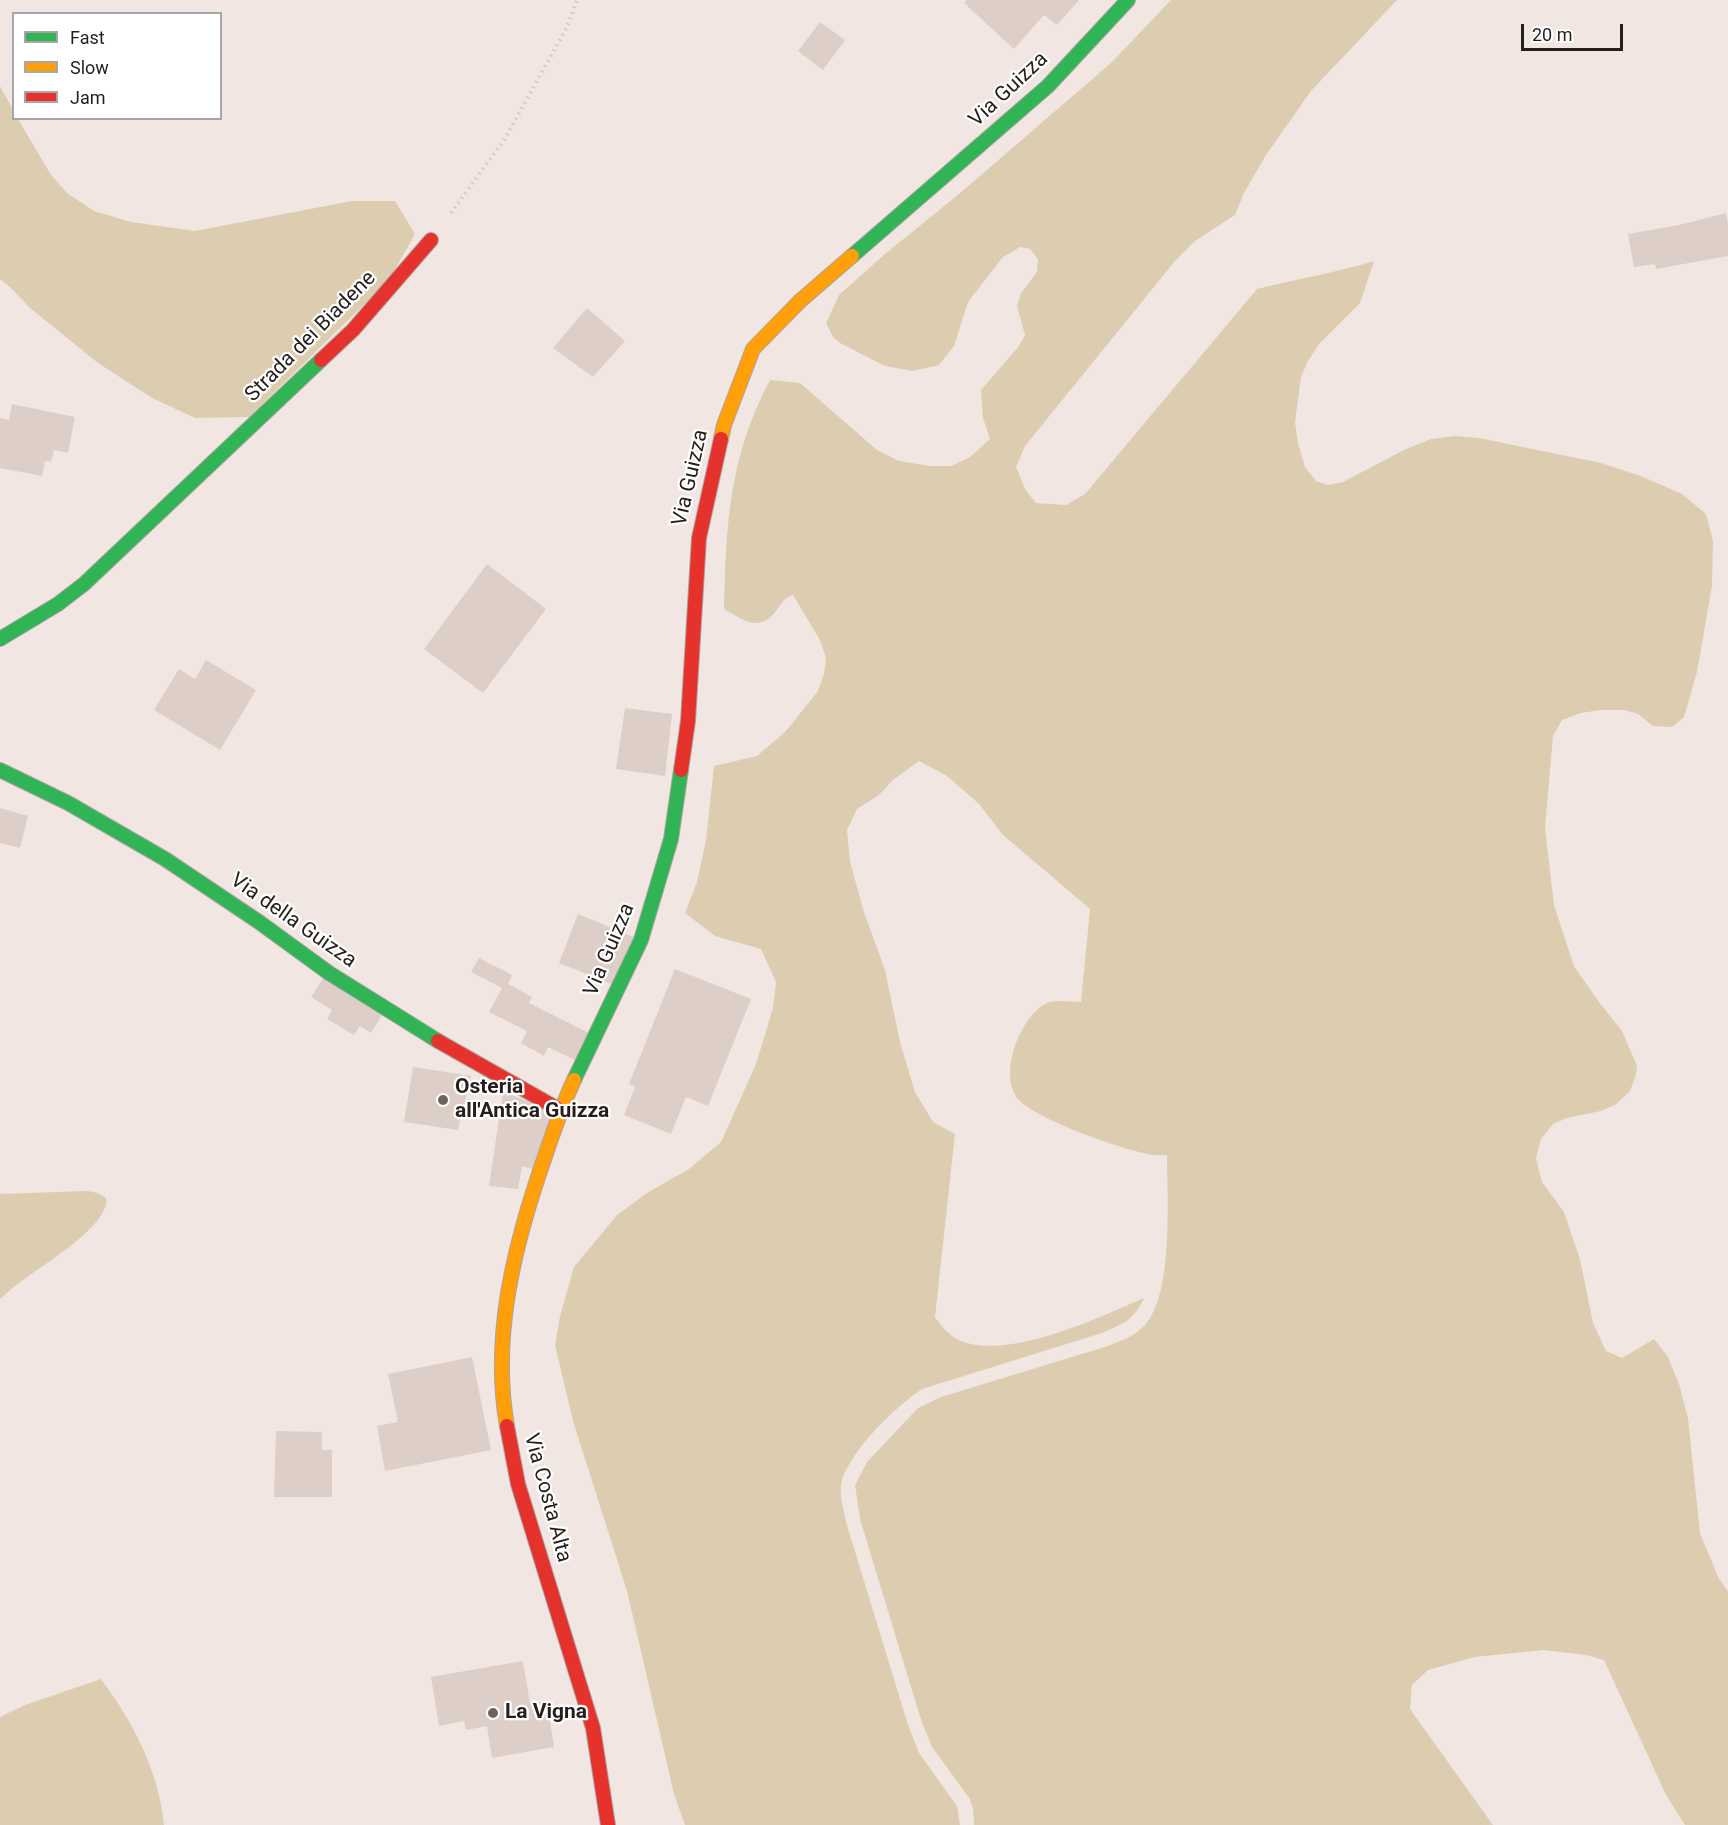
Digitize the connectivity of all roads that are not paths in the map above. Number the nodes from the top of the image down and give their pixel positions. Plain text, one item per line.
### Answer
1 (1128, 0) edge
2 (431, 240) road end
3 (0, 639) edge
4 (0, 770) edge
5 (560, 1110) junction
6 (608, 1825) edge

1 - 5 main road, Via Guizza
2 - 3 main road, Strada dei Biadene
4 - 5 main road, Via della Guizza
5 - 6 main road, Via Costa Alta

